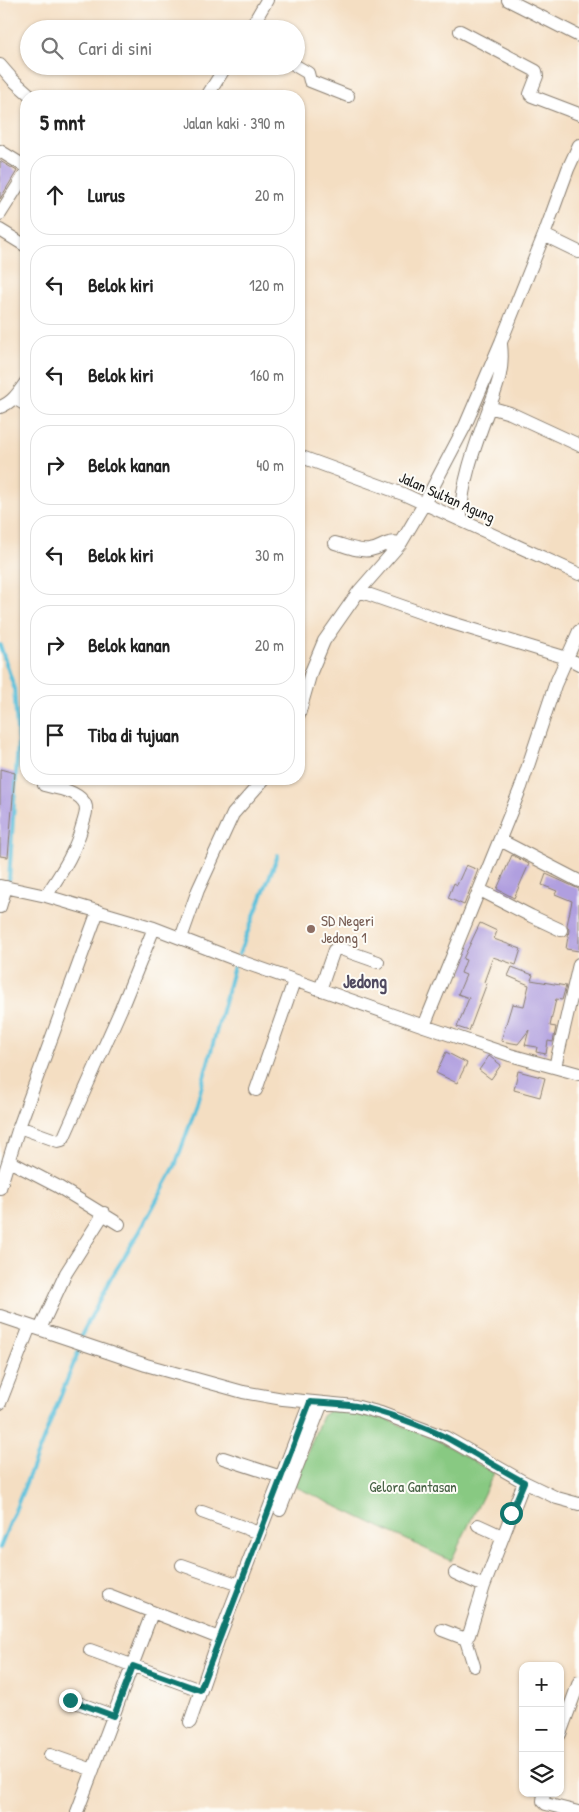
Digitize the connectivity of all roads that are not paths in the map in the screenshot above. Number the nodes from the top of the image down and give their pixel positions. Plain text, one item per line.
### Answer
1 (267, 0) edge
2 (508, 0) edge
3 (255, 20) edge
4 (460, 31) dead end
5 (579, 36) edge
6 (0, 65) edge
7 (305, 71) edge
8 (220, 75) edge
9 (24, 90) edge
10 (211, 90) edge
11 (348, 96) dead end
12 (579, 114) edge
13 (579, 145) edge
14 (0, 151) edge
15 (20, 163) edge
16 (574, 172) edge
17 (20, 182) edge
18 (0, 214) edge
19 (0, 230) edge
20 (544, 235) junction
21 (20, 242) edge
22 (579, 252) edge
23 (501, 342) junction
24 (20, 390) edge
25 (14, 398) junction
26 (20, 402) edge
27 (0, 407) edge
28 (490, 407) junction
29 (579, 444) edge
30 (305, 458) edge
31 (424, 504) junction
32 (461, 520) junction
33 (401, 542) junction
34 (335, 543) dead end
35 (579, 574) edge
36 (359, 591) junction
37 (579, 631) edge
38 (567, 658) junction
39 (579, 664) edge
40 (305, 693) edge
41 (44, 785) dead end
42 (259, 785) edge
43 (500, 840) junction
44 (579, 881) edge
45 (3, 886) edge
46 (480, 890) junction
47 (46, 896) junction
48 (0, 907) edge
49 (98, 911) junction
50 (154, 928) junction
51 (561, 930) dead end
52 (180, 938) junction
53 (378, 962) dead end
54 (579, 964) edge
55 (294, 981) junction
56 (320, 990) junction
57 (424, 1026) junction
58 (555, 1067) junction
59 (579, 1074) edge
60 (256, 1090) dead end
61 (19, 1127) junction
62 (5, 1164) edge
63 (0, 1188) edge
64 (104, 1213) junction
65 (118, 1224) dead end
66 (0, 1316) edge
67 (35, 1327) junction
68 (316, 1402) junction
69 (0, 1403) edge
70 (223, 1458) dead end
71 (281, 1476) junction
72 (524, 1482) junction
73 (579, 1504) edge
74 (280, 1510) dead end
75 (202, 1512) dead end
76 (478, 1525) dead end
77 (259, 1533) junction
78 (502, 1536) junction
79 (182, 1565) dead end
80 (455, 1573) dead end
81 (239, 1585) junction
82 (484, 1586) junction
83 (109, 1595) dead end
84 (152, 1613) junction
85 (442, 1630) dead end
86 (464, 1637) junction
87 (219, 1638) junction
88 (90, 1650) dead end
89 (133, 1666) junction
90 (474, 1666) dead end
91 (579, 1682) edge
92 (200, 1690) junction
93 (70, 1700) dead end
94 (114, 1716) junction
95 (190, 1722) dead end
96 (564, 1723) edge
97 (50, 1755) dead end
98 (93, 1770) junction
99 (544, 1797) edge
100 (77, 1812) edge
101 (578, 1812) edge

1 - 3 street
2 - 5 street
4 - 12 street
6 - 9 street
7 - 11 street
8 - 10 street
13 - 16 street
14 - 15 street
16 - 20 street
17 - 18 street
19 - 21 street
20 - 22 street
20 - 23 street
23 - 28 street
23 - 31 street
24 - 25 street
25 - 26 street
25 - 27 street
28 - 29 street
28 - 32 street
30 - 31 street, Jalan Sultan Agung
31 - 32 street, Jalan Sultan Agung
31 - 33 street
32 - 35 street, Jalan Sultan Agung
33 - 34 street
33 - 36 street
36 - 38 street
36 - 40 street
37 - 38 street
38 - 39 street
38 - 43 street
41 - 47 street
42 - 52 street
43 - 44 street
43 - 46 street
45 - 47 street
45 - 48 street
46 - 51 street
46 - 57 street
47 - 49 street
49 - 50 street
49 - 61 street
50 - 52 street
50 - 61 street
52 - 55 street
53 - 56 street
54 - 58 street
55 - 56 street
55 - 60 street
56 - 57 street
57 - 58 street
58 - 59 street
61 - 62 street
62 - 63 street
62 - 64 street
64 - 65 street
64 - 67 street
66 - 67 street
67 - 68 street
67 - 69 street
68 - 71 street
68 - 72 street
68 - 74 street
70 - 71 street
71 - 77 street
72 - 73 street
72 - 78 street
75 - 77 street
76 - 78 street
77 - 81 street
78 - 82 street
79 - 81 street
80 - 82 street
81 - 87 street
82 - 86 street
83 - 84 street
84 - 87 street
84 - 89 street
85 - 86 street
86 - 90 street
87 - 92 street
88 - 89 street
89 - 92 street
89 - 94 street
91 - 96 street
92 - 95 street
93 - 94 street
94 - 98 street
97 - 98 street
98 - 100 street
99 - 101 street

